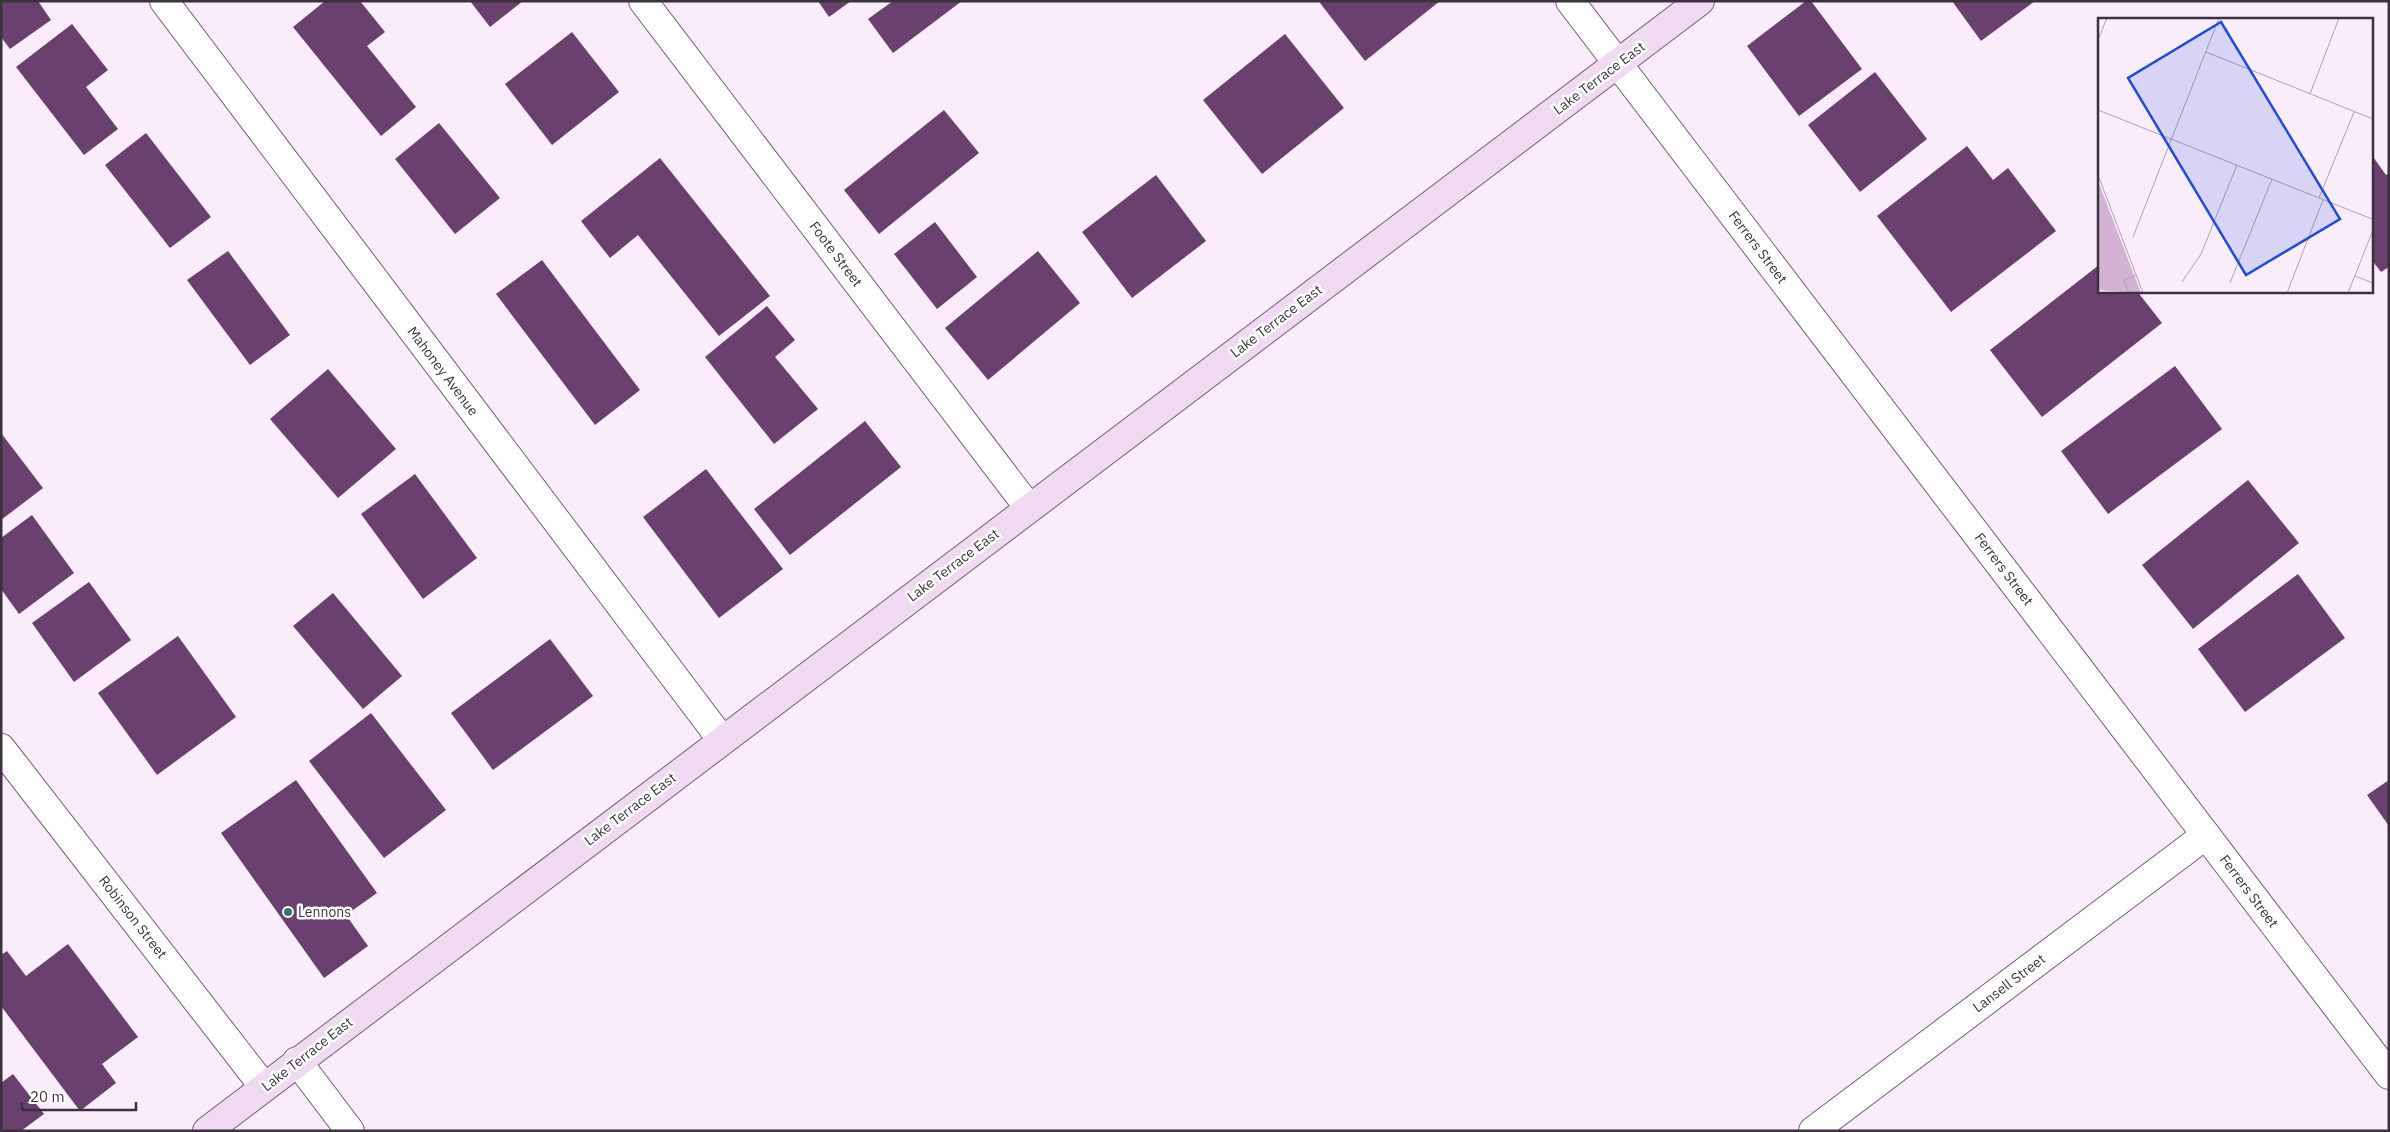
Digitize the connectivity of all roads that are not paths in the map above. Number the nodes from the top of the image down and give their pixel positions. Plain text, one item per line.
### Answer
1 (164, 1) edge
2 (643, 1) edge
3 (1570, 1) edge
4 (1700, 1) edge
5 (1618, 63) junction
6 (1029, 508) junction
7 (722, 740) junction
8 (1, 748) edge
9 (2206, 835) junction
10 (297, 1060) junction
11 (2389, 1075) edge
12 (264, 1087) junction
13 (207, 1131) edge
14 (350, 1131) edge
15 (1813, 1131) edge

1 - 7 street, Mahoney Avenue
2 - 6 street, Foote Street
3 - 5 street, Ferrers Street
4 - 5 street, Lake Terrace East
5 - 6 street, Lake Terrace East
5 - 9 street, Ferrers Street
6 - 7 street, Lake Terrace East
7 - 10 street, Lake Terrace East
8 - 12 street, Robinson Street
9 - 11 street, Ferrers Street
9 - 15 street, Lansell Street
10 - 12 street, Lake Terrace East
10 - 14 street
12 - 13 street, Lake Terrace East

